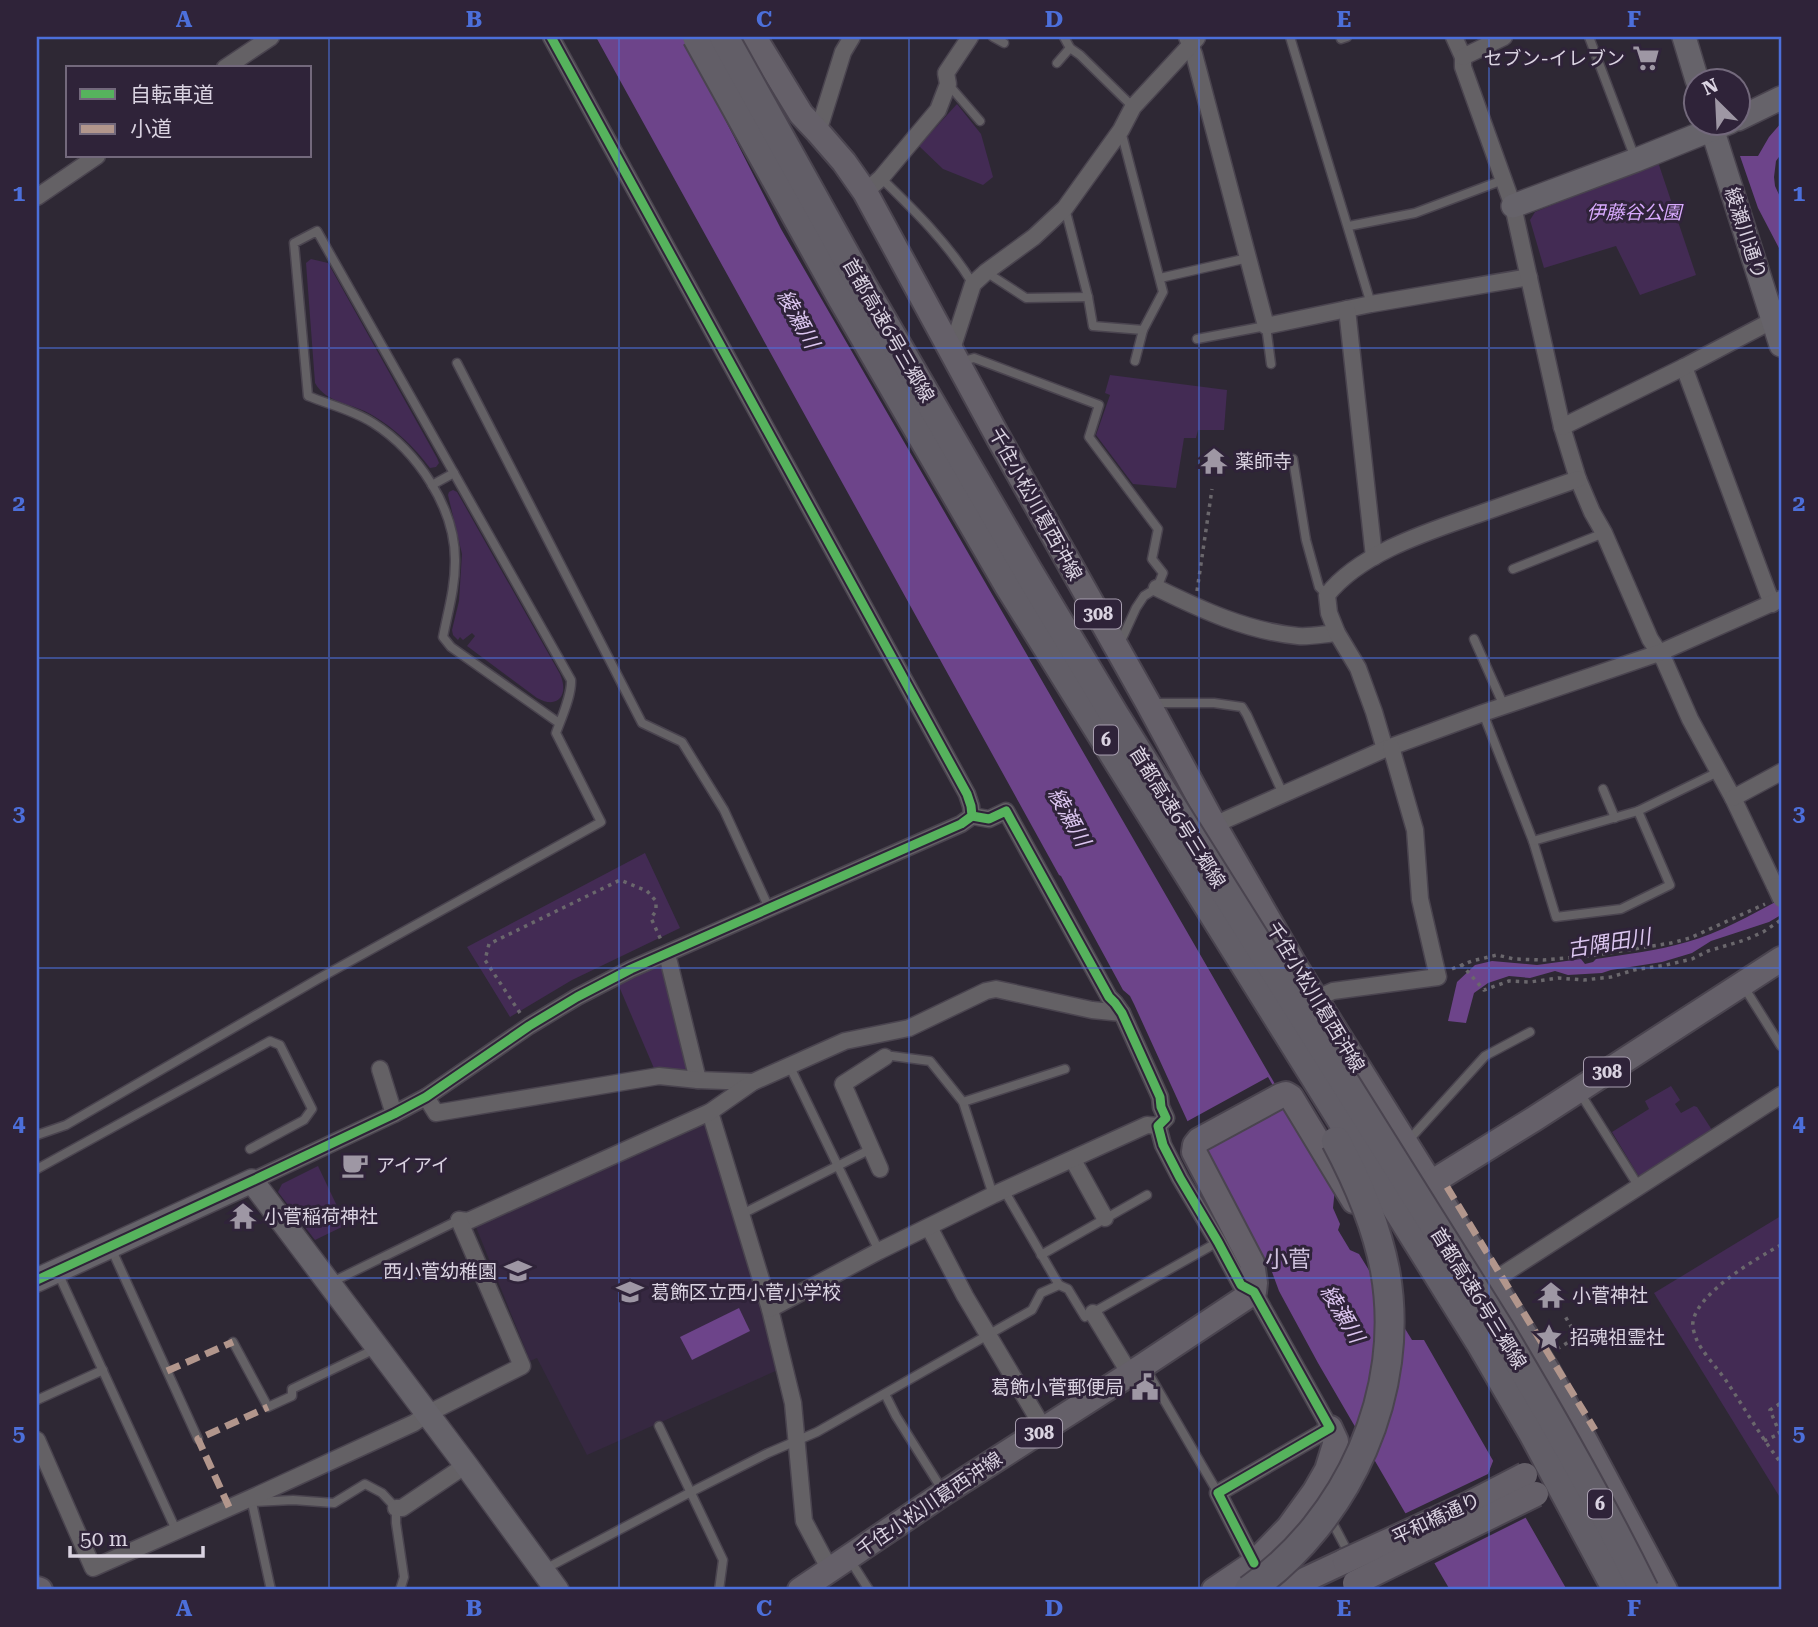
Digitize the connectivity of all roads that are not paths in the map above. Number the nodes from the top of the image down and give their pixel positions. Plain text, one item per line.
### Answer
1 (271, 37) edge
2 (551, 37) edge
3 (697, 37) edge
4 (724, 37) edge
5 (852, 37) edge
6 (970, 37) edge
7 (993, 37) edge
8 (1064, 37) edge
9 (1290, 37) edge
10 (1454, 37) edge
11 (1504, 37) edge
12 (1589, 37) edge
13 (1684, 37) edge
14 (1192, 39) edge
15 (758, 43) edge
16 (1004, 43) dead end
17 (1070, 48) junction
18 (1463, 57) junction
19 (1057, 63) dead end
20 (228, 66) edge
21 (1693, 66) edge
22 (947, 84) junction
23 (1781, 98) edge
24 (1133, 107) junction
25 (1752, 112) edge
26 (980, 121) dead end
27 (1121, 130) junction
28 (818, 132) junction
29 (1692, 136) edge
30 (1720, 136) edge
31 (94, 158) edge
32 (1636, 160) junction
33 (1503, 180) junction
34 (873, 185) junction
35 (37, 197) edge
36 (1513, 206) junction
37 (1065, 208) junction
38 (1349, 226) junction
39 (1248, 258) junction
40 (986, 272) junction
41 (1529, 277) junction
42 (1160, 278) junction
43 (973, 284) junction
44 (1088, 298) junction
45 (1371, 304) junction
46 (1347, 309) junction
47 (1778, 318) edge
48 (1266, 326) junction
49 (1143, 330) junction
50 (1196, 339) dead end
51 (1781, 345) edge
52 (954, 357) junction
53 (1135, 361) dead end
54 (457, 363) dead end
55 (1271, 364) dead end
56 (1684, 367) junction
57 (1562, 427) junction
58 (1293, 459) dead end
59 (454, 473) junction
60 (1578, 479) junction
61 (432, 485) junction
62 (1604, 533) junction
63 (1374, 558) junction
64 (1513, 569) dead end
65 (1008, 584) junction
66 (1157, 588) junction
67 (1326, 595) junction
68 (1776, 601) edge
69 (1337, 633) junction
70 (1474, 639) dead end
71 (1117, 649) junction
72 (1659, 653) junction
73 (1148, 703) junction
74 (1504, 706) junction
75 (1483, 713) junction
76 (1115, 716) junction
77 (559, 723) junction
78 (1388, 748) junction
79 (1718, 772) junction
80 (1781, 772) edge
81 (1602, 789) dead end
82 (1283, 794) junction
83 (1732, 798) junction
84 (1638, 811) junction
85 (972, 816) junction
86 (1615, 818) junction
87 (1214, 825) junction
88 (1534, 841) junction
89 (1779, 894) edge
90 (769, 908) junction
91 (667, 954) junction
92 (1781, 959) edge
93 (1742, 984) junction
94 (1315, 999) junction
95 (1122, 1013) junction
96 (1530, 1032) dead end
97 (873, 1037) junction
98 (1781, 1046) edge
99 (888, 1056) junction
100 (790, 1067) junction
101 (380, 1069) dead end
102 (1065, 1069) dead end
103 (698, 1080) junction
104 (754, 1082) junction
105 (1578, 1091) junction
106 (1781, 1095) edge
107 (426, 1097) junction
108 (962, 1102) junction
109 (710, 1112) junction
110 (394, 1114) junction
111 (1158, 1126) junction
112 (37, 1135) edge
113 (1406, 1143) junction
114 (250, 1149) dead end
115 (871, 1149) junction
116 (1073, 1160) junction
117 (838, 1164) junction
118 (37, 1169) edge
119 (880, 1169) dead end
120 (253, 1181) junction
121 (1431, 1183) junction
122 (1639, 1186) junction
123 (998, 1192) junction
124 (1147, 1195) dead end
125 (740, 1214) junction
126 (1105, 1218) junction
127 (459, 1220) junction
128 (929, 1227) junction
129 (1218, 1242) junction
130 (110, 1246) junction
131 (879, 1251) junction
132 (1041, 1255) junction
133 (47, 1275) edge
134 (1502, 1275) dead end
135 (330, 1283) junction
136 (1059, 1285) junction
137 (1254, 1292) junction
138 (770, 1309) junction
139 (1093, 1313) junction
140 (988, 1335) junction
141 (233, 1342) dead end
142 (378, 1347) junction
143 (103, 1370) junction
144 (1137, 1370) junction
145 (885, 1394) junction
146 (37, 1400) edge
147 (427, 1414) junction
148 (659, 1426) dead end
149 (1331, 1428) junction
150 (1044, 1429) junction
151 (198, 1439) dead end
152 (37, 1440) edge
153 (796, 1442) junction
154 (1593, 1452) junction
155 (466, 1465) junction
156 (1538, 1481) junction
157 (1315, 1491) junction
158 (691, 1492) junction
159 (944, 1493) junction
160 (1218, 1493) junction
161 (251, 1500) junction
162 (396, 1508) junction
163 (176, 1530) junction
164 (1254, 1563) junction
165 (839, 1564) junction
166 (543, 1570) junction
167 (1353, 1581) edge
168 (271, 1590) edge
169 (400, 1590) edge
170 (557, 1590) edge
171 (719, 1590) edge
172 (800, 1590) edge
173 (869, 1590) edge
174 (1214, 1590) edge
175 (1249, 1590) edge
176 (1263, 1590) edge
177 (1283, 1590) edge
178 (1609, 1590) edge
179 (1617, 1590) edge
180 (1644, 1590) edge
181 (1665, 1590) edge

1 - 20 street
2 - 85 street
3 - 65 highway, 首都高速6号三郷線 / 6, bridge
4 - 76 highway, 首都高速6号三郷線 / 6, bridge
5 - 28 street
6 - 22 street
7 - 16 lane
8 - 17 lane
9 - 38 lane
10 - 18 street
11 - 18 street
12 - 32 lane
13 - 21 street
14 - 24 street
14 - 39 street
15 - 28 main road, 千住小松川葛西沖線 / 308
17 - 19 lane
17 - 24 lane
18 - 33 street
22 - 26 lane
22 - 34 street
23 - 25 street
24 - 27 street
27 - 37 street
27 - 42 lane
28 - 34 main road, 千住小松川葛西沖線 / 308
29 - 32 street
30 - 47 street, 綾瀬川通り
31 - 35 street
32 - 36 street
33 - 36 street
33 - 38 lane
34 - 43 lane
34 - 52 main road, 千住小松川葛西沖線 / 308
36 - 41 street
37 - 40 street
37 - 44 lane
38 - 45 lane
39 - 42 lane
39 - 48 street
40 - 43 street
40 - 44 lane
41 - 45 street
41 - 57 street
42 - 49 lane
43 - 52 street
44 - 49 lane
45 - 46 street
46 - 48 street
46 - 63 street
47 - 51 street, 綾瀬川通り
47 - 56 street
48 - 50 lane
48 - 55 lane
49 - 53 lane
52 - 66 lane
52 - 71 main road, 千住小松川葛西沖線 / 308
54 - 90 lane
56 - 57 street
56 - 68 street
57 - 60 street
58 - 67 lane
59 - 61 lane
59 - 61 lane
59 - 77 lane
60 - 62 street
60 - 63 street
61 - 77 lane
62 - 64 lane
62 - 72 street
63 - 67 street
65 - 175 highway, bridge
65 - 179 highway, 首都高速6号三郷線 / 6, bridge
66 - 69 street
66 - 71 lane
67 - 69 street
68 - 72 street
69 - 78 street
70 - 74 lane
71 - 73 main road, 千住小松川葛西沖線 / 308
72 - 74 street
72 - 79 street
73 - 82 lane
73 - 87 main road, 千住小松川葛西沖線 / 308
74 - 75 street
75 - 78 street
75 - 88 lane
76 - 176 highway, bridge
76 - 180 highway, 首都高速6号三郷線 / 6, bridge
77 - 112 lane
78 - 82 street
78 - 94 street
79 - 83 street
79 - 84 lane
80 - 83 street
81 - 86 lane
82 - 87 street
83 - 89 street
84 - 86 lane
84 - 88 lane
85 - 90 street
85 - 95 street
86 - 88 lane
87 - 94 main road, 千住小松川葛西沖線 / 308
90 - 91 street
91 - 103 street
91 - 107 street
92 - 93 main road, 308
93 - 98 lane
93 - 105 main road, 308
94 - 113 main road, 千住小松川葛西沖線 / 308
95 - 97 street
95 - 111 street
96 - 113 lane
97 - 99 street
97 - 100 street
99 - 108 lane
99 - 115 street
100 - 104 street
100 - 117 lane
101 - 110 street
102 - 108 lane
103 - 104 street
103 - 107 street
104 - 109 street
105 - 121 main road, 308
105 - 122 lane
106 - 122 street
107 - 110 street
108 - 123 lane
109 - 125 street
109 - 127 street
110 - 120 street
111 - 116 street
111 - 129 street
113 - 121 main road, 千住小松川葛西沖線 / 308
114 - 118 lane
115 - 117 lane
115 - 119 street
116 - 123 street
116 - 126 street
117 - 125 lane
117 - 131 lane
120 - 130 street
120 - 135 street
121 - 137 main road, 308
121 - 154 main road, 千住小松川葛西沖線 / 308
121 - 156 main road, 千住小松川葛西沖線 / 308
122 - 134 street
123 - 128 street
123 - 132 lane
124 - 126 lane
125 - 138 street
126 - 132 lane
127 - 135 lane
127 - 147 street
128 - 131 street
128 - 140 street
129 - 137 street
129 - 139 lane
130 - 133 street
130 - 151 lane
131 - 138 street
132 - 136 lane
133 - 143 lane
135 - 142 street
136 - 139 lane
136 - 140 lane
137 - 144 main road, 千住小松川葛西沖線 / 308
137 - 149 street
138 - 153 street
139 - 144 street
140 - 145 lane
140 - 150 street
141 - 142 lane
142 - 147 street
143 - 146 lane
143 - 163 lane
144 - 150 main road, 千住小松川葛西沖線 / 308
144 - 160 lane
145 - 153 lane
145 - 159 lane
147 - 155 street
147 - 161 street
148 - 158 lane
149 - 157 main road
149 - 160 street
150 - 159 main road, 千住小松川葛西沖線 / 308
152 - 163 street
153 - 158 lane
153 - 165 street
154 - 156 main road, 平和橋通り
154 - 181 main road, 千住小松川葛西沖線 / 308
155 - 162 street
155 - 166 street
156 - 167 main road, 平和橋通り, bridge
156 - 178 main road, 千住小松川葛西沖線 / 308
157 - 164 main road
157 - 167 lane
158 - 166 lane
158 - 171 lane
159 - 165 main road, 千住小松川葛西沖線 / 308
160 - 164 street
161 - 162 lane
161 - 163 street
161 - 168 lane
162 - 169 lane
164 - 174 main road
165 - 172 main road, 千住小松川葛西沖線 / 308
165 - 173 lane
166 - 170 street
167 - 177 main road, 平和橋通り

